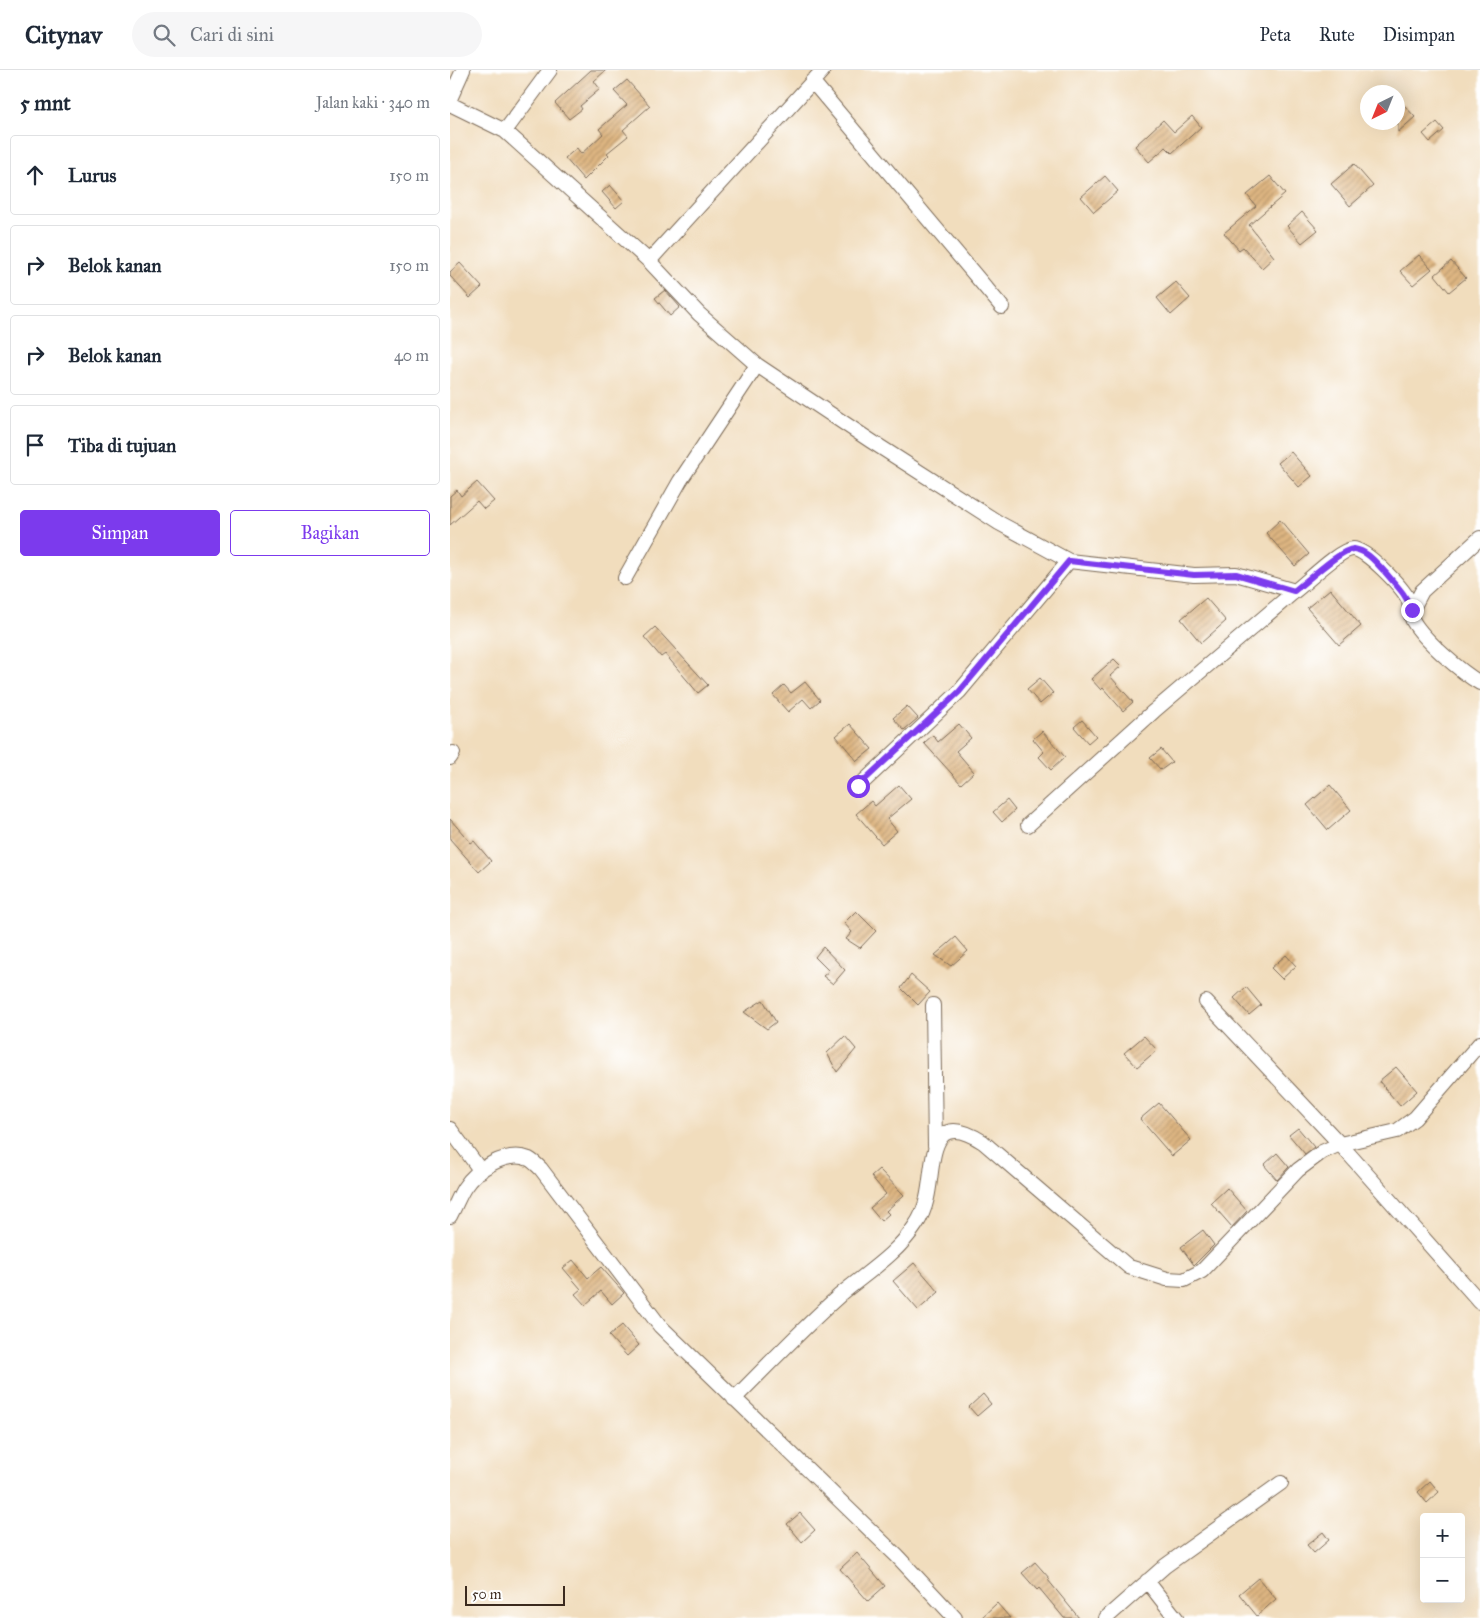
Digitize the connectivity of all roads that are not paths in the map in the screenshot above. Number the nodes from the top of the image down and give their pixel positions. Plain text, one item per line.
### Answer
1 (463, 70) edge
2 (550, 70) edge
3 (823, 70) edge
4 (812, 80) junction
5 (450, 99) edge
6 (450, 104) edge
7 (505, 131) junction
8 (648, 260) junction
9 (1002, 307) dead end
10 (757, 365) junction
11 (1480, 538) edge
12 (1069, 561) junction
13 (626, 578) dead end
14 (1294, 591) junction
15 (1412, 610) junction
16 (1480, 683) edge
17 (858, 786) dead end
18 (1028, 825) dead end
19 (1206, 1002) dead end
20 (934, 1005) dead end
21 (1480, 1042) edge
22 (450, 1129) edge
23 (1340, 1144) junction
24 (935, 1146) junction
25 (481, 1171) junction
26 (465, 1187) junction
27 (450, 1191) edge
28 (450, 1216) edge
29 (1480, 1302) edge
30 (734, 1399) junction
31 (1281, 1483) dead end
32 (1147, 1581) junction
33 (955, 1618) edge
34 (1106, 1618) edge
35 (1176, 1618) edge

1 - 5 street
2 - 7 street
3 - 4 street
4 - 8 street
4 - 9 street
6 - 7 street
7 - 8 street
8 - 10 street
10 - 12 street
10 - 13 street
11 - 15 street
12 - 14 street
12 - 17 street
14 - 15 street
14 - 18 street
15 - 16 street
19 - 23 street
20 - 24 street
21 - 23 street
22 - 25 street
23 - 24 street
23 - 29 street
24 - 30 street
25 - 26 street
25 - 30 street
26 - 27 street
26 - 28 street
30 - 33 street
31 - 32 street
32 - 34 street
32 - 35 street

